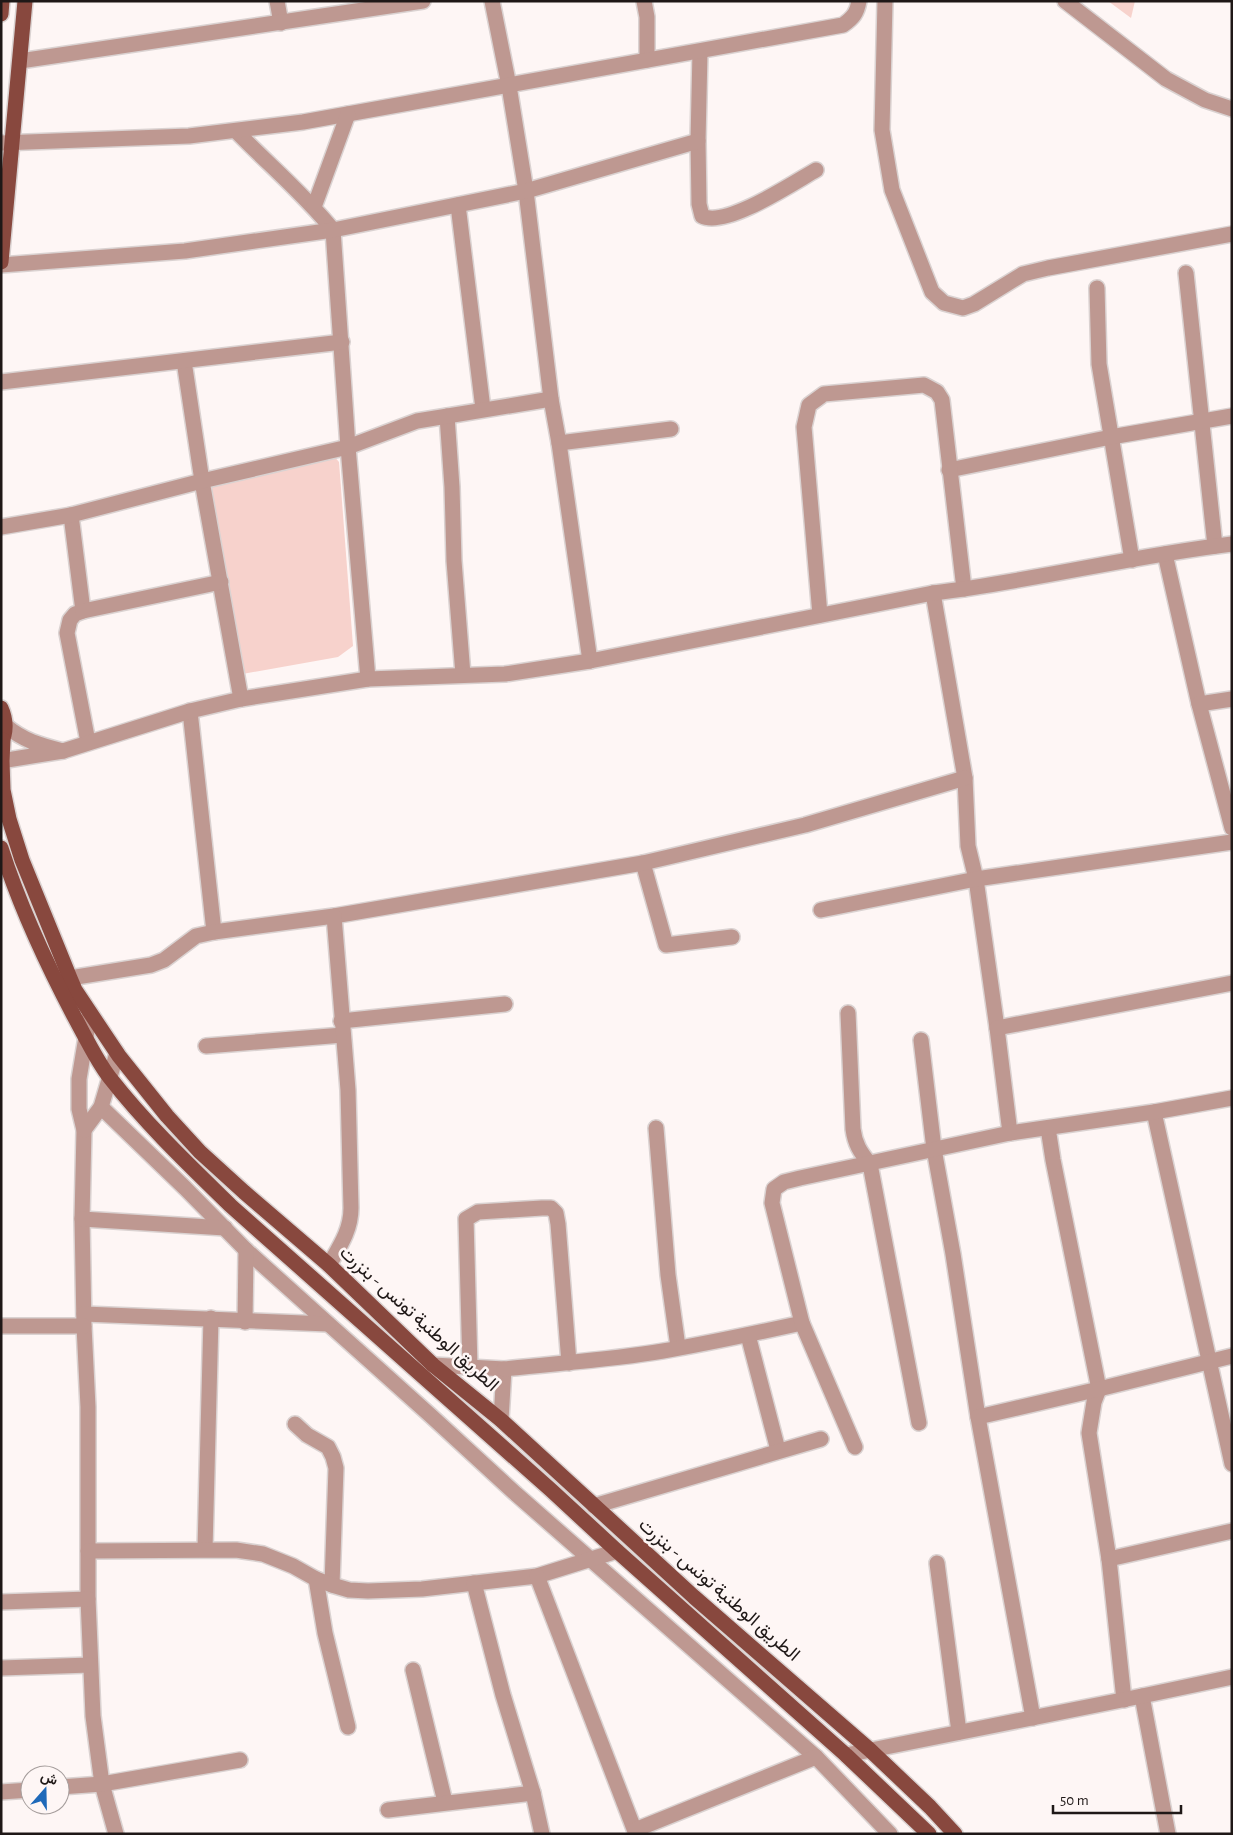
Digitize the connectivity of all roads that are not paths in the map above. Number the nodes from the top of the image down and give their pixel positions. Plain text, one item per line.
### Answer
1 (2, 1) edge
2 (25, 1) edge
3 (277, 1) edge
4 (423, 1) edge
5 (492, 1) edge
6 (644, 1) edge
7 (859, 1) edge
8 (885, 1) edge
9 (1065, 1) edge
10 (402, 3) edge
11 (1, 14) edge
12 (281, 23) junction
13 (700, 52) junction
14 (647, 60) junction
15 (20, 61) junction
16 (509, 86) junction
17 (1232, 109) edge
18 (348, 114) junction
19 (236, 131) junction
20 (698, 141) junction
21 (7, 144) edge
22 (816, 170) dead end
23 (526, 191) junction
24 (458, 204) junction
25 (314, 207) junction
26 (334, 230) junction
27 (1232, 234) edge
28 (1, 263) edge
29 (1186, 273) dead end
30 (1097, 288) dead end
31 (342, 342) junction
32 (184, 361) junction
33 (1, 382) edge
34 (551, 399) junction
35 (483, 409) junction
36 (447, 416) junction
37 (1232, 416) edge
38 (1202, 422) junction
39 (672, 429) dead end
40 (1111, 438) junction
41 (559, 443) junction
42 (348, 448) junction
43 (949, 470) junction
44 (202, 481) junction
45 (70, 515) junction
46 (1, 527) edge
47 (1232, 544) edge
48 (1215, 546) junction
49 (1165, 554) junction
50 (1132, 560) junction
51 (221, 582) junction
52 (964, 589) junction
53 (933, 593) junction
54 (83, 610) junction
55 (820, 615) junction
56 (590, 661) junction
57 (463, 675) junction
58 (368, 679) junction
59 (241, 699) junction
60 (1232, 699) edge
61 (1200, 704) junction
62 (1, 708) edge
63 (190, 711) junction
64 (3, 737) edge
65 (88, 742) junction
66 (63, 751) junction
67 (1, 761) edge
68 (966, 778) junction
69 (1232, 828) edge
70 (1232, 842) edge
71 (1, 848) edge
72 (643, 863) junction
73 (976, 878) junction
74 (821, 910) dead end
75 (334, 916) junction
76 (214, 932) junction
77 (732, 937) dead end
78 (70, 978) junction
79 (1232, 983) edge
80 (505, 1004) dead end
81 (90, 1013) junction
82 (848, 1013) dead end
83 (342, 1028) junction
84 (997, 1028) junction
85 (85, 1037) junction
86 (921, 1040) dead end
87 (206, 1046) dead end
88 (117, 1053) junction
89 (109, 1077) junction
90 (1232, 1098) edge
91 (102, 1107) junction
92 (1154, 1112) junction
93 (656, 1128) dead end
94 (1048, 1128) junction
95 (84, 1130) junction
96 (1010, 1133) junction
97 (934, 1150) junction
98 (870, 1164) junction
99 (82, 1219) junction
100 (225, 1228) junction
101 (246, 1250) junction
102 (330, 1265) junction
103 (211, 1318) junction
104 (84, 1320) junction
105 (245, 1322) junction
106 (802, 1323) junction
107 (328, 1324) junction
108 (1, 1326) edge
109 (748, 1335) junction
110 (678, 1348) junction
111 (1232, 1356) edge
112 (1210, 1361) junction
113 (570, 1363) junction
114 (434, 1365) junction
115 (470, 1367) junction
116 (504, 1369) junction
117 (1099, 1389) junction
118 (978, 1417) junction
119 (501, 1420) junction
120 (919, 1423) dead end
121 (295, 1424) dead end
122 (821, 1438) dead end
123 (855, 1447) dead end
124 (778, 1450) junction
125 (542, 1459) junction
126 (1232, 1464) edge
127 (529, 1470) junction
128 (594, 1506) junction
129 (1232, 1531) edge
130 (204, 1549) junction
131 (88, 1551) junction
132 (617, 1551) junction
133 (1109, 1559) junction
134 (590, 1560) junction
135 (937, 1563) dead end
136 (537, 1576) junction
137 (316, 1579) junction
138 (474, 1583) junction
139 (332, 1585) junction
140 (88, 1599) junction
141 (1, 1602) edge
142 (90, 1665) junction
143 (1, 1668) edge
144 (414, 1670) dead end
145 (1232, 1676) edge
146 (1142, 1696) junction
147 (1124, 1700) junction
148 (1034, 1718) junction
149 (348, 1727) dead end
150 (959, 1732) junction
151 (870, 1750) junction
152 (846, 1755) junction
153 (816, 1758) junction
154 (240, 1760) dead end
155 (102, 1784) junction
156 (70, 1786) edge
157 (20, 1791) edge
158 (1, 1792) edge
159 (533, 1792) junction
160 (445, 1802) junction
161 (388, 1810) dead end
162 (635, 1832) edge
163 (116, 1834) edge
164 (542, 1834) edge
165 (890, 1834) edge
166 (930, 1834) edge
167 (955, 1834) edge
168 (1168, 1834) edge

1 - 11 main road
2 - 15 main road
3 - 12 street
4 - 10 street
5 - 16 street
6 - 14 street
7 - 13 street
8 - 27 street
9 - 17 street
10 - 12 street
12 - 15 street
13 - 14 street
13 - 20 street
14 - 16 street
15 - 21 main road
16 - 18 street
16 - 23 street
18 - 19 street
18 - 25 street
19 - 21 street
19 - 25 street
20 - 22 street
20 - 23 street
21 - 28 main road
23 - 24 street
23 - 34 street
24 - 26 street
24 - 35 street
25 - 26 street
26 - 28 street
26 - 31 street
29 - 38 street
30 - 40 street
31 - 32 street
31 - 42 street
32 - 33 street
32 - 44 street
34 - 35 street
34 - 41 street
35 - 36 street
36 - 42 street
36 - 57 street
37 - 38 street
38 - 40 street
38 - 48 street
39 - 41 street
40 - 43 street
40 - 50 street
41 - 56 street
42 - 44 street
42 - 58 street
43 - 52 street
43 - 55 street
44 - 45 street
44 - 51 street
45 - 46 street
45 - 54 street
47 - 48 street
48 - 49 street
49 - 50 street
49 - 61 street
50 - 52 street
51 - 54 street
51 - 59 street
52 - 53 street
53 - 55 street
53 - 68 street
54 - 65 street
55 - 56 street
56 - 57 street
57 - 58 street
58 - 59 street
59 - 63 street
60 - 61 street
61 - 69 street
62 - 64 main road, الطريق الوطنية تونس - بنزرت
63 - 65 street
63 - 76 street
64 - 66 street
64 - 67 main road, الطريق الوطنية تونس - بنزرت
65 - 66 street
66 - 67 street
67 - 78 main road, الطريق الوطنية تونس - بنزرت
68 - 72 street
68 - 73 street
70 - 73 street
71 - 85 main road, الطريق الوطنية تونس - بنزرت
72 - 75 street
72 - 77 street
73 - 74 street
73 - 84 street
75 - 76 street
75 - 83 street
76 - 78 street
78 - 81 main road, الطريق الوطنية تونس - بنزرت
79 - 84 street
80 - 83 street
81 - 85 street
81 - 88 main road, الطريق الوطنية تونس - بنزرت
82 - 98 street
83 - 87 street
83 - 102 street
84 - 96 street
85 - 89 main road, الطريق الوطنية تونس - بنزرت
85 - 95 street
86 - 97 street
88 - 89 street
88 - 102 main road, الطريق الوطنية تونس - بنزرت
89 - 91 street
89 - 127 main road, الطريق الوطنية تونس - بنزرت
90 - 92 street
91 - 95 street
91 - 100 street
92 - 94 street
92 - 112 street
93 - 110 street
94 - 96 street
94 - 117 street
95 - 99 street
96 - 97 street
97 - 98 street
97 - 118 street
98 - 106 street
98 - 120 street
99 - 100 street
99 - 104 street
100 - 101 street
101 - 105 street
101 - 107 street
102 - 114 main road, الطريق الوطنية تونس - بنزرت
103 - 104 street
103 - 105 street
103 - 130 street
104 - 108 street
104 - 131 street
105 - 107 street
106 - 109 street
106 - 123 street
107 - 134 street
109 - 110 street
109 - 124 street
110 - 113 street
111 - 112 street
112 - 117 street
112 - 126 street
113 - 115 street
113 - 116 street
114 - 115 street
114 - 119 main road, الطريق الوطنية تونس - بنزرت
115 - 116 street
116 - 119 street
117 - 118 street
117 - 133 street
118 - 148 street
119 - 125 main road, الطريق الوطنية تونس - بنزرت
121 - 139 street
122 - 124 street
124 - 128 street
125 - 127 main road
125 - 128 main road, الطريق الوطنية تونس - بنزرت
127 - 132 main road, الطريق الوطنية تونس - بنزرت
128 - 151 main road, الطريق الوطنية تونس - بنزرت
129 - 133 street
130 - 131 street
130 - 137 street
131 - 140 street
132 - 134 street
132 - 152 main road, الطريق الوطنية تونس - بنزرت
133 - 147 street
134 - 136 street
134 - 153 street
135 - 150 street
136 - 138 street
136 - 162 street
137 - 139 street
137 - 149 street
138 - 139 street
138 - 159 street
140 - 141 street
140 - 142 street
142 - 143 street
142 - 155 street
144 - 160 street
145 - 146 street
146 - 147 street
146 - 168 street
147 - 148 street
148 - 150 street
150 - 151 street
151 - 152 street
151 - 167 main road, الطريق الوطنية تونس - بنزرت
152 - 166 main road, الطريق الوطنية تونس - بنزرت
153 - 162 street
153 - 165 street
154 - 155 street
155 - 156 street
155 - 163 street
157 - 158 street
159 - 160 street
159 - 164 street
160 - 161 street

